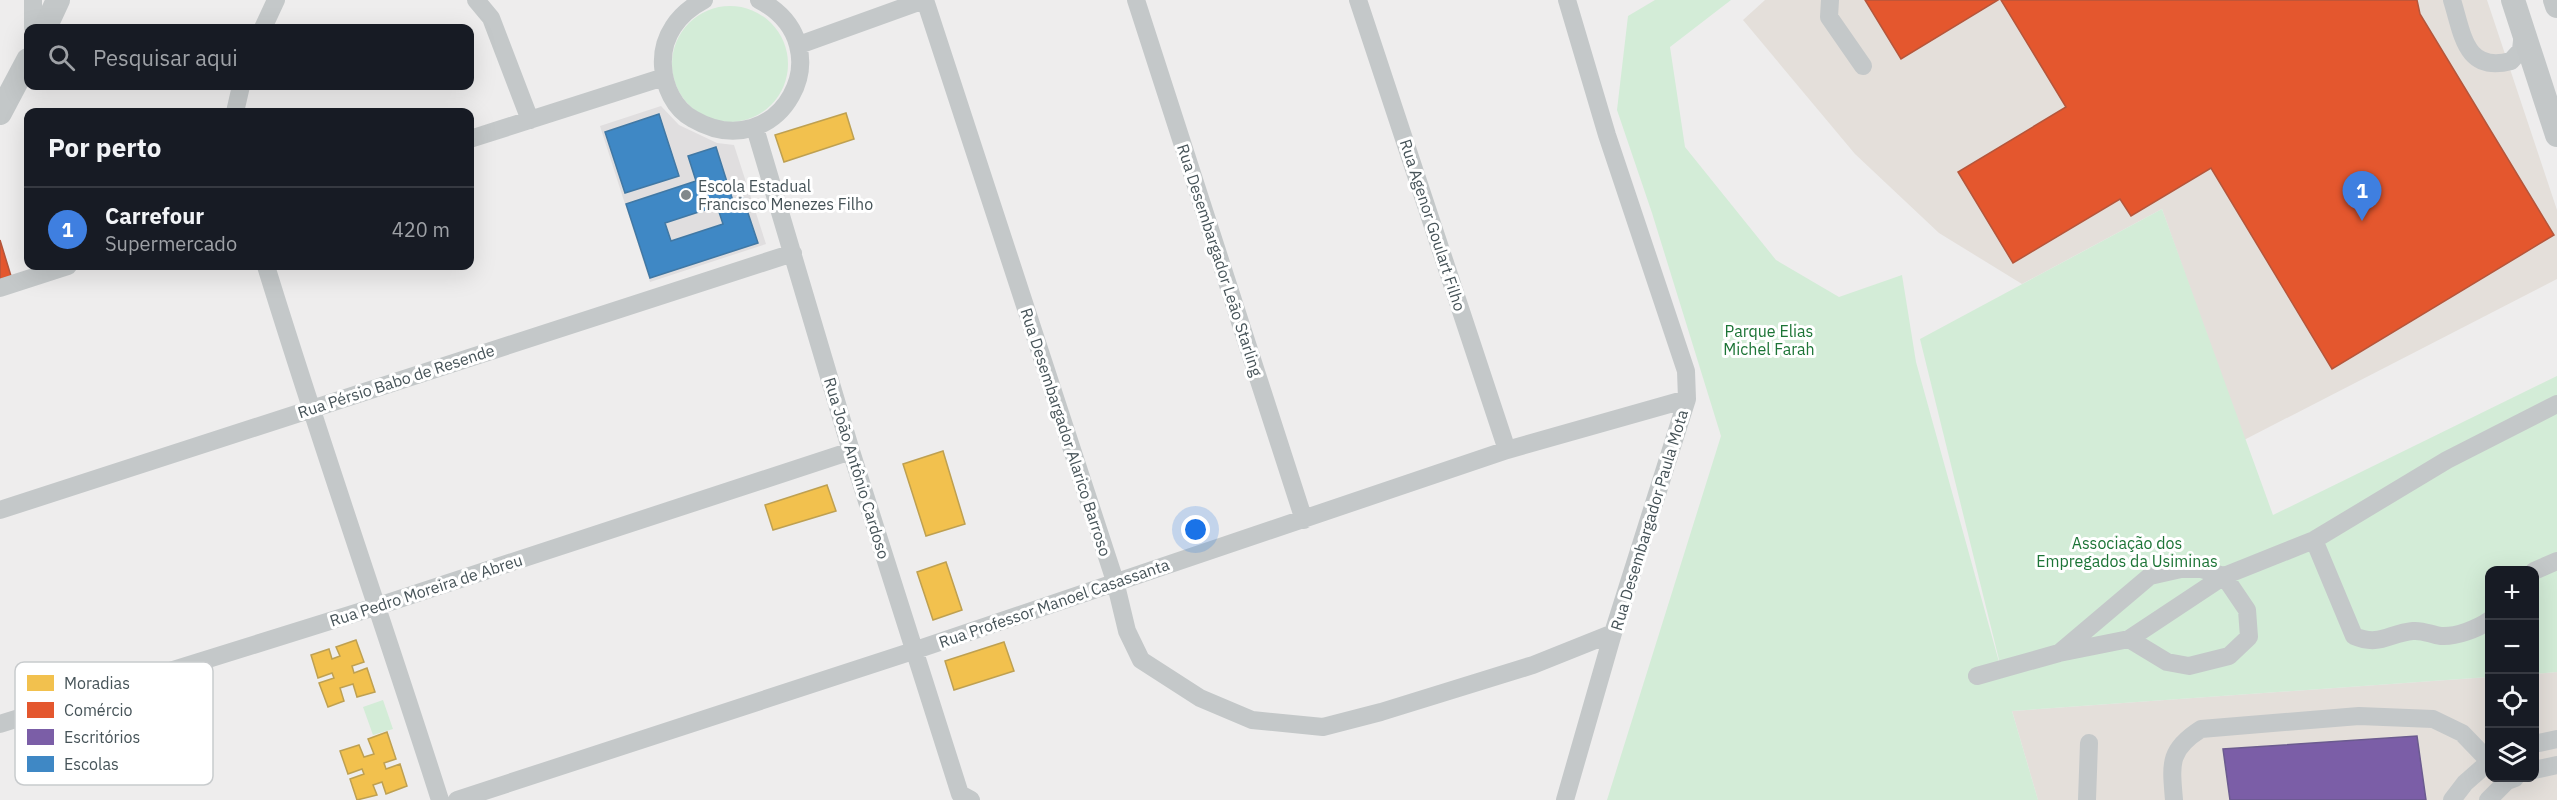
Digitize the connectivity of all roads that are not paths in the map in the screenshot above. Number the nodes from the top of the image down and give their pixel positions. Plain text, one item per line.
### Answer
1 (33, 0) edge
2 (58, 0) edge
3 (276, 0) edge
4 (476, 0) edge
5 (704, 0) edge
6 (759, 0) edge
7 (925, 0) edge
8 (1136, 0) edge
9 (1358, 0) edge
10 (1567, 0) edge
11 (1830, 0) edge
12 (2452, 0) edge
13 (2513, 0) edge
14 (2555, 0) edge
15 (2557, 6) edge
16 (33, 24) edge
17 (47, 24) edge
18 (265, 24) edge
19 (2523, 32) junction
20 (799, 45) junction
21 (1863, 66) dead end
22 (24, 68) edge
23 (664, 77) junction
24 (240, 90) edge
25 (236, 108) edge
26 (0, 113) edge
27 (530, 120) junction
28 (754, 128) junction
29 (2557, 135) edge
30 (474, 137) edge
31 (793, 253) junction
32 (56, 270) edge
33 (267, 270) edge
34 (0, 288) edge
35 (1687, 399) junction
36 (2557, 404) edge
37 (310, 409) junction
38 (1507, 450) junction
39 (851, 451) junction
40 (0, 510) edge
41 (1304, 520) junction
42 (2314, 540) junction
43 (2557, 561) edge
44 (2539, 569) edge
45 (2224, 576) junction
46 (1115, 581) junction
47 (378, 606) junction
48 (2485, 622) edge
49 (1613, 633) junction
50 (2129, 639) junction
51 (913, 651) junction
52 (2059, 652) junction
53 (199, 662) edge
54 (1977, 676) dead end
55 (15, 719) edge
56 (0, 724) edge
57 (2089, 743) dead end
58 (2485, 757) edge
59 (2485, 765) edge
60 (2557, 765) edge
61 (2539, 769) edge
62 (2505, 782) edge
63 (964, 798) edge
64 (440, 800) edge
65 (457, 800) edge
66 (1565, 800) edge
67 (2087, 800) edge
68 (2174, 800) edge
69 (2452, 800) edge
70 (2488, 800) edge

1 - 16 street
2 - 17 main road
3 - 18 street
4 - 27 street
5 - 23 street
6 - 20 street
7 - 20 street
7 - 46 street, Rua Desembargador Alarico Barroso
8 - 41 street, Rua Desembargador Leão Starling
9 - 38 street, Rua Agenor Goulart Filho
10 - 35 street, Rua Desembargador Paula Mota
11 - 21 street
12 - 19 street
13 - 19 main road
14 - 15 main road
19 - 29 main road
20 - 28 street
22 - 26 main road
23 - 27 street
23 - 28 street
24 - 25 street
27 - 30 street
28 - 31 street, Rua João Antônio Cardoso
31 - 37 street, Rua Pérsio Babo de Resende
31 - 39 street, Rua João Antônio Cardoso
32 - 34 street
33 - 37 street
35 - 38 street, Rua Professor Manoel Casassanta
35 - 49 street, Rua Desembargador Paula Mota
36 - 42 street
37 - 40 street, Rua Pérsio Babo de Resende
37 - 47 street
38 - 41 street, Rua Professor Manoel Casassanta
39 - 47 street, Rua Pedro Moreira de Abreu
39 - 51 street, Rua João Antônio Cardoso
41 - 46 street, Rua Professor Manoel Casassanta
42 - 45 street
42 - 48 street
43 - 44 street
45 - 50 street
45 - 50 street
45 - 52 street
46 - 49 street, Rua Desembargador Alarico Barroso
46 - 51 street, Rua Professor Manoel Casassanta
47 - 53 street, Rua Pedro Moreira de Abreu
47 - 64 street
49 - 66 street, Rua Desembargador Paula Mota
50 - 52 street
51 - 63 street, Rua João Antônio Cardoso
51 - 65 street, Rua Professor Manoel Casassanta
52 - 54 street
55 - 56 street, Rua Pedro Moreira de Abreu
57 - 67 street
58 - 68 street
59 - 69 street
60 - 61 street
62 - 70 street

